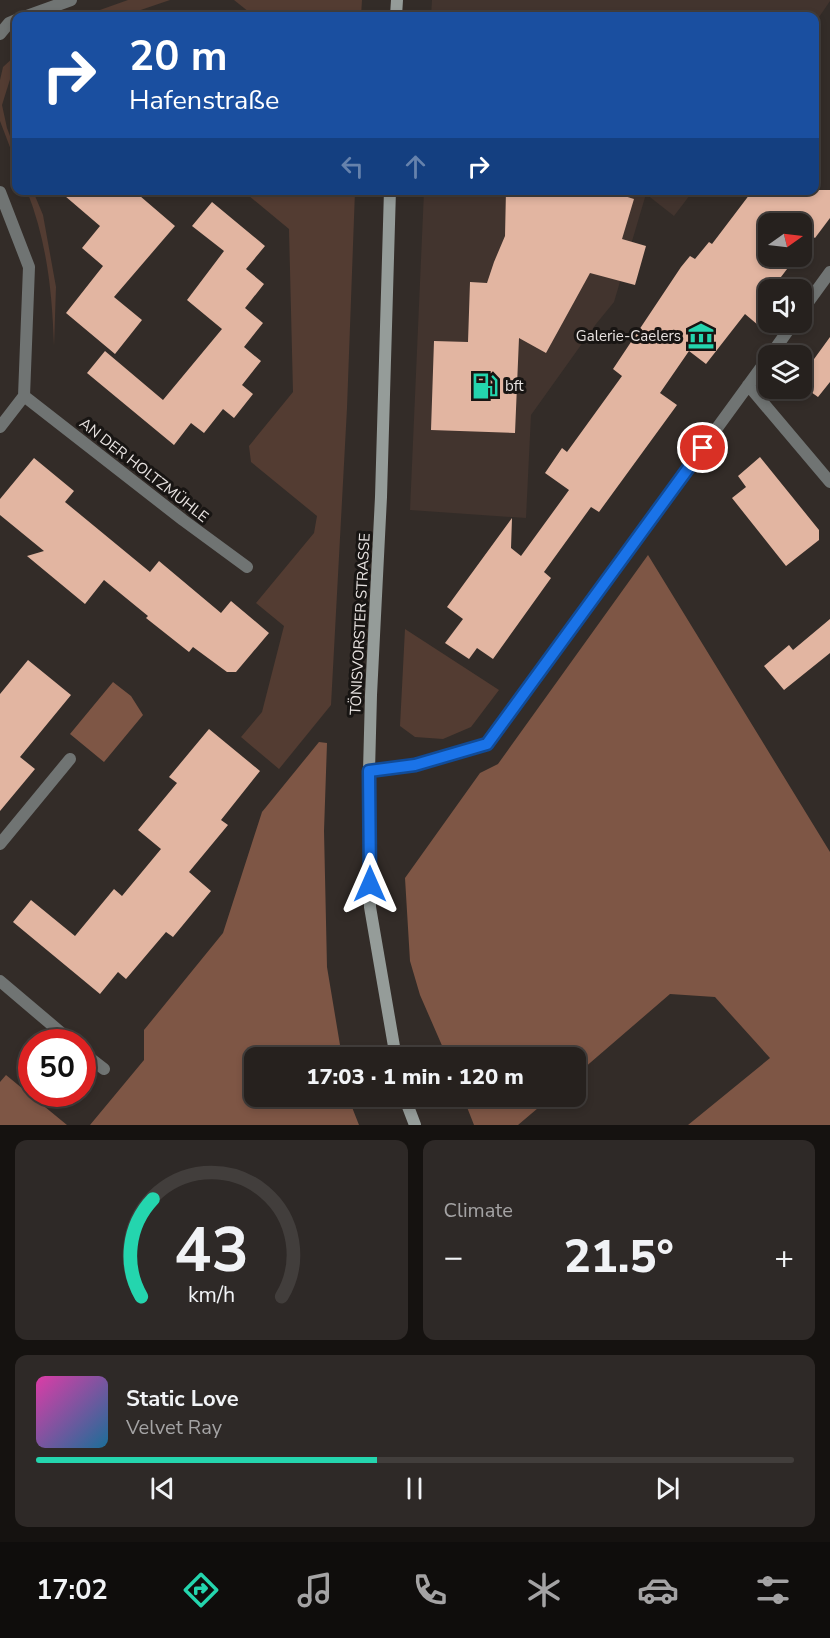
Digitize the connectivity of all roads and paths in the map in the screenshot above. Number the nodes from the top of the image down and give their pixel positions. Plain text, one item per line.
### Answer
1 (70, 0) edge
2 (38, 12) edge
3 (12, 22) edge
4 (0, 34) edge
5 (0, 192) edge
6 (390, 195) edge
7 (830, 272) edge
8 (812, 297) edge
9 (758, 372) edge
10 (748, 385) junction
11 (24, 396) junction
12 (0, 427) edge
13 (830, 482) edge
14 (247, 567) dead end
15 (70, 759) dead end
16 (369, 771) junction
17 (0, 844) edge
18 (0, 981) edge
19 (57, 1029) edge
20 (394, 1047) edge
21 (96, 1063) edge
22 (104, 1070) dead end
23 (408, 1107) edge
24 (415, 1125) edge

1 - 2 street
3 - 4 street
5 - 11 street
6 - 16 main road, TÖNISVORSTER STRASSE
7 - 8 street
9 - 10 street
10 - 13 street
10 - 16 street
11 - 12 street
11 - 14 street, AN DER HOLTZMÜHLE
15 - 17 street
16 - 20 main road, TÖNISVORSTER STRASSE
18 - 19 street
21 - 22 street
23 - 24 main road

